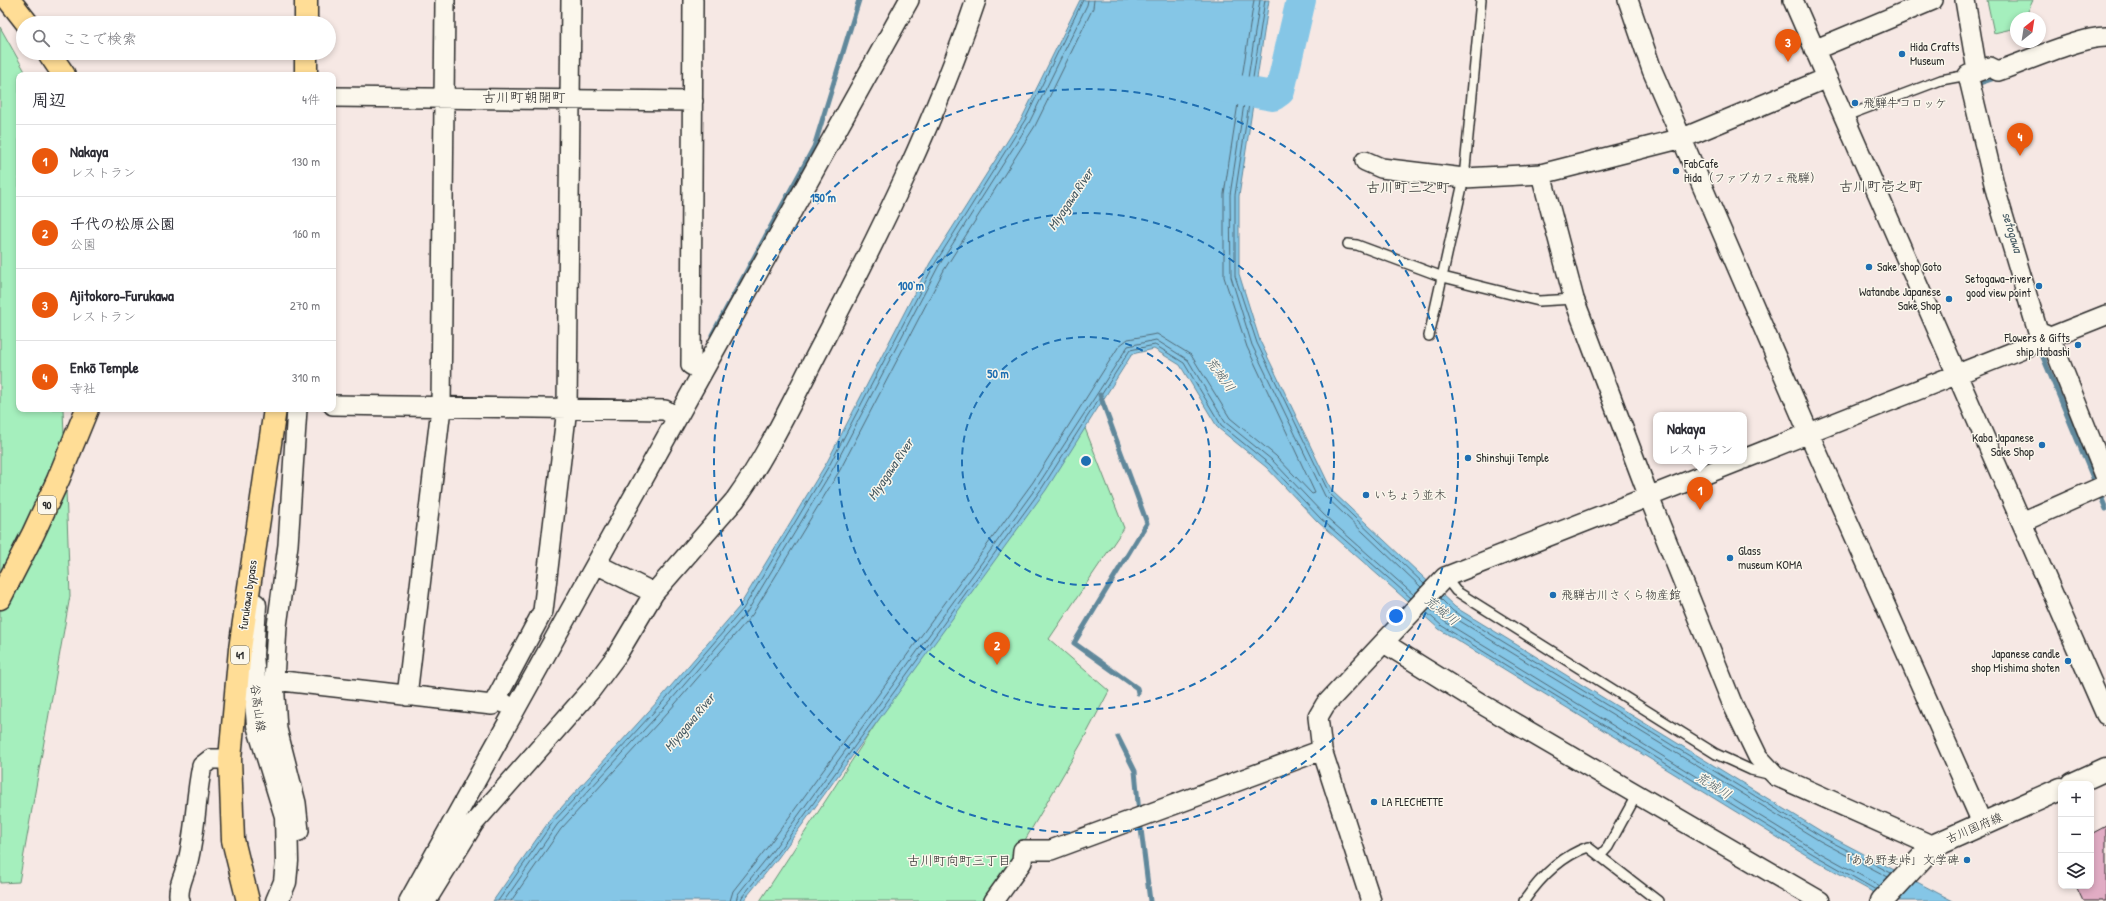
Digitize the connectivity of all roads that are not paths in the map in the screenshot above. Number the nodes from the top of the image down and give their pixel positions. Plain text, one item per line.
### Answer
1 (9, 0) edge
2 (306, 0) edge
3 (445, 0) edge
4 (571, 0) edge
5 (694, 0) edge
6 (909, 0) edge
7 (976, 0) edge
8 (1481, 0) edge
9 (1628, 0) edge
10 (1793, 0) edge
11 (1933, 0) edge
12 (1965, 0) edge
13 (22, 16) edge
14 (306, 16) edge
15 (2106, 37) edge
16 (1814, 50) junction
17 (54, 60) edge
18 (306, 60) edge
19 (62, 72) edge
20 (306, 72) edge
21 (1827, 78) junction
22 (1972, 80) junction
23 (336, 97) edge
24 (443, 100) junction
25 (570, 100) junction
26 (693, 101) junction
27 (1843, 117) junction
28 (1683, 138) junction
29 (1365, 161) dead end
30 (1541, 174) junction
31 (1464, 178) junction
32 (1348, 244) dead end
33 (1443, 277) junction
34 (1574, 298) junction
35 (2106, 315) edge
36 (1428, 336) dead end
37 (2042, 341) junction
38 (697, 369) junction
39 (1956, 374) junction
40 (336, 405) edge
41 (441, 408) junction
42 (567, 408) junction
43 (86, 412) edge
44 (275, 412) edge
45 (297, 412) edge
46 (671, 414) junction
47 (1809, 433) junction
48 (1747, 458) edge
49 (1732, 464) edge
50 (2101, 485) edge
51 (1649, 497) junction
52 (261, 510) junction
53 (2022, 522) junction
54 (596, 564) junction
55 (1444, 578) junction
56 (654, 593) junction
57 (0, 598) edge
58 (1388, 640) junction
59 (274, 680) junction
60 (407, 696) junction
61 (506, 704) junction
62 (2106, 715) edge
63 (1322, 750) junction
64 (230, 759) junction
65 (2106, 769) edge
66 (1776, 776) junction
67 (2080, 781) edge
68 (2058, 791) edge
69 (1637, 794) junction
70 (1983, 825) junction
71 (287, 834) junction
72 (1930, 848) junction
73 (1600, 856) junction
74 (180, 901) edge
75 (248, 901) edge
76 (277, 901) edge
77 (409, 901) edge
78 (426, 901) edge
79 (994, 901) edge
80 (1371, 901) edge
81 (1524, 901) edge
82 (1658, 901) edge
83 (1820, 901) edge
84 (1882, 901) edge

1 - 13 main road
2 - 14 main road
3 - 24 street
4 - 25 street
5 - 26 street
6 - 38 street
7 - 56 street
8 - 31 lane
9 - 28 street
10 - 16 street
11 - 16 street
12 - 22 street
15 - 22 street
16 - 21 street
17 - 19 main road
18 - 20 main road
21 - 27 street
21 - 28 street
22 - 27 lane
22 - 37 street
23 - 24 street
24 - 25 street
24 - 41 street
25 - 26 street
25 - 42 street
26 - 38 street
27 - 39 street
28 - 30 street
28 - 47 street
29 - 31 street
30 - 31 street
30 - 34 street
31 - 33 lane
32 - 33 lane
33 - 34 lane
33 - 36 lane
34 - 51 street
35 - 37 street
37 - 39 street
37 - 50 street
38 - 46 street
39 - 47 street
39 - 53 street
40 - 41 street
41 - 42 street
41 - 60 street
42 - 46 street
42 - 61 street
43 - 57 main road, 90
44 - 52 main road, furukawa bypass / 41
45 - 59 street
46 - 54 street
47 - 48 street
47 - 70 street
49 - 51 street
50 - 53 street
51 - 55 street
51 - 66 street
52 - 64 main road, furukawa bypass / 41
52 - 71 main road, 谷高山線
53 - 62 street
54 - 56 street
54 - 61 street
55 - 58 street
55 - 66 lane
56 - 78 street
58 - 63 street
58 - 69 street
59 - 60 street
59 - 71 street
60 - 61 street
61 - 77 street
63 - 79 street
63 - 80 street
64 - 74 street
64 - 75 main road, furukawa bypass / 41
65 - 67 main road
66 - 72 street
68 - 70 main road, 古川国府線
69 - 73 lane
69 - 83 street
70 - 72 main road, 古川国府線
71 - 76 main road, 谷高山線
72 - 84 main road, 古川国府線
73 - 81 lane
73 - 82 lane

